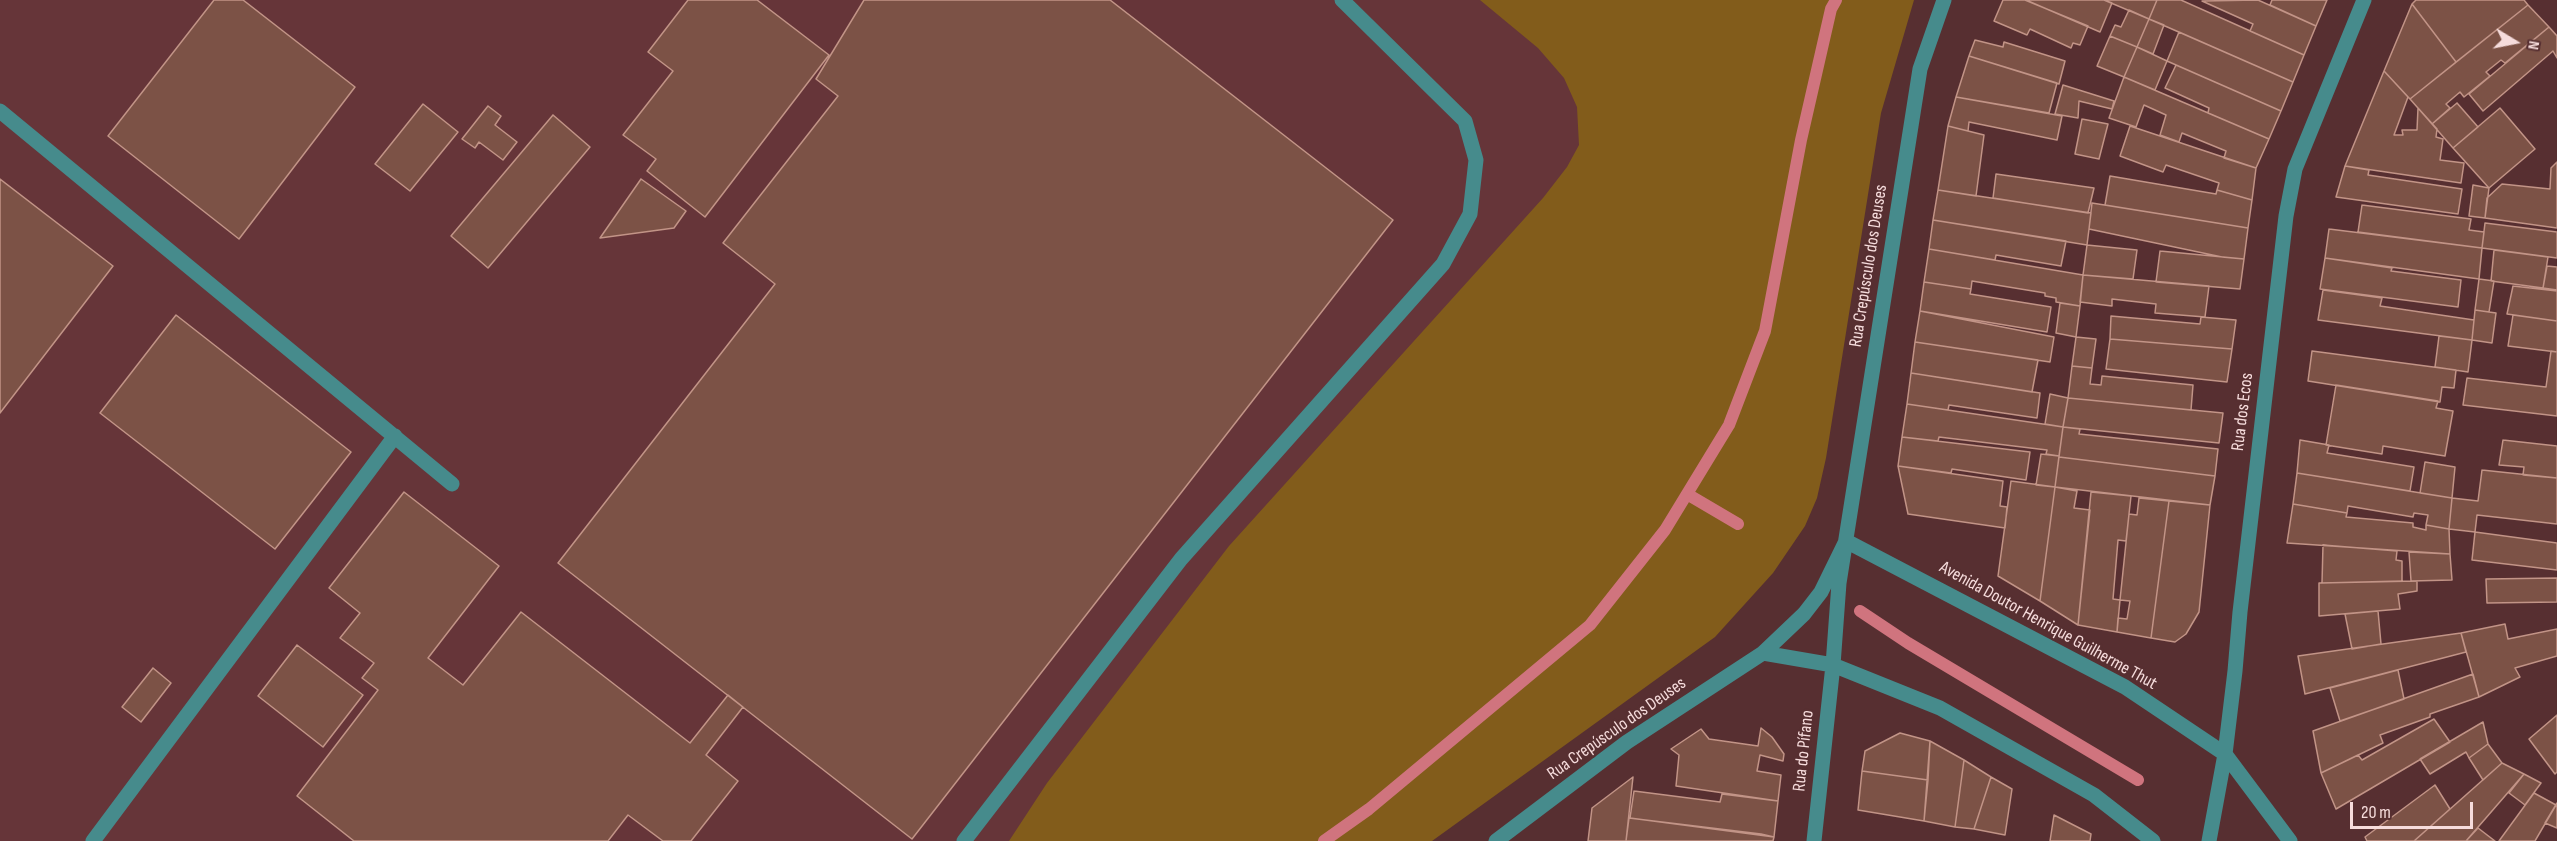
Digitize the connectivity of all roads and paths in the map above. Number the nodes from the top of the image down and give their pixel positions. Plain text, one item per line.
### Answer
1 (1342, 0) edge
2 (1944, 0) edge
3 (2364, 0) edge
4 (0, 111) edge
5 (395, 436) junction
6 (452, 484) dead end
7 (1845, 541) junction
8 (1762, 653) junction
9 (1833, 665) junction
10 (2225, 754) junction
11 (93, 841) edge
12 (964, 841) edge
13 (1496, 841) edge
14 (1814, 841) edge
15 (2153, 841) edge
16 (2209, 841) edge
17 (2290, 841) edge

1 - 12 street
2 - 7 street, Rua Crepúsculo dos Deuses
3 - 10 street, Rua dos Ecos
4 - 5 street
5 - 6 street
5 - 11 street
7 - 8 street, Rua Crepúsculo dos Deuses
7 - 9 street, Rua Crepúsculo dos Deuses
7 - 10 street, Avenida Doutor Henrique Guilherme Thut
8 - 9 street
8 - 13 street, Rua Crepúsculo dos Deuses
9 - 14 street, Rua do Pífano
9 - 15 street
10 - 16 street, Rua dos Ecos
10 - 17 street, Avenida Doutor Henrique Guilherme Thut

